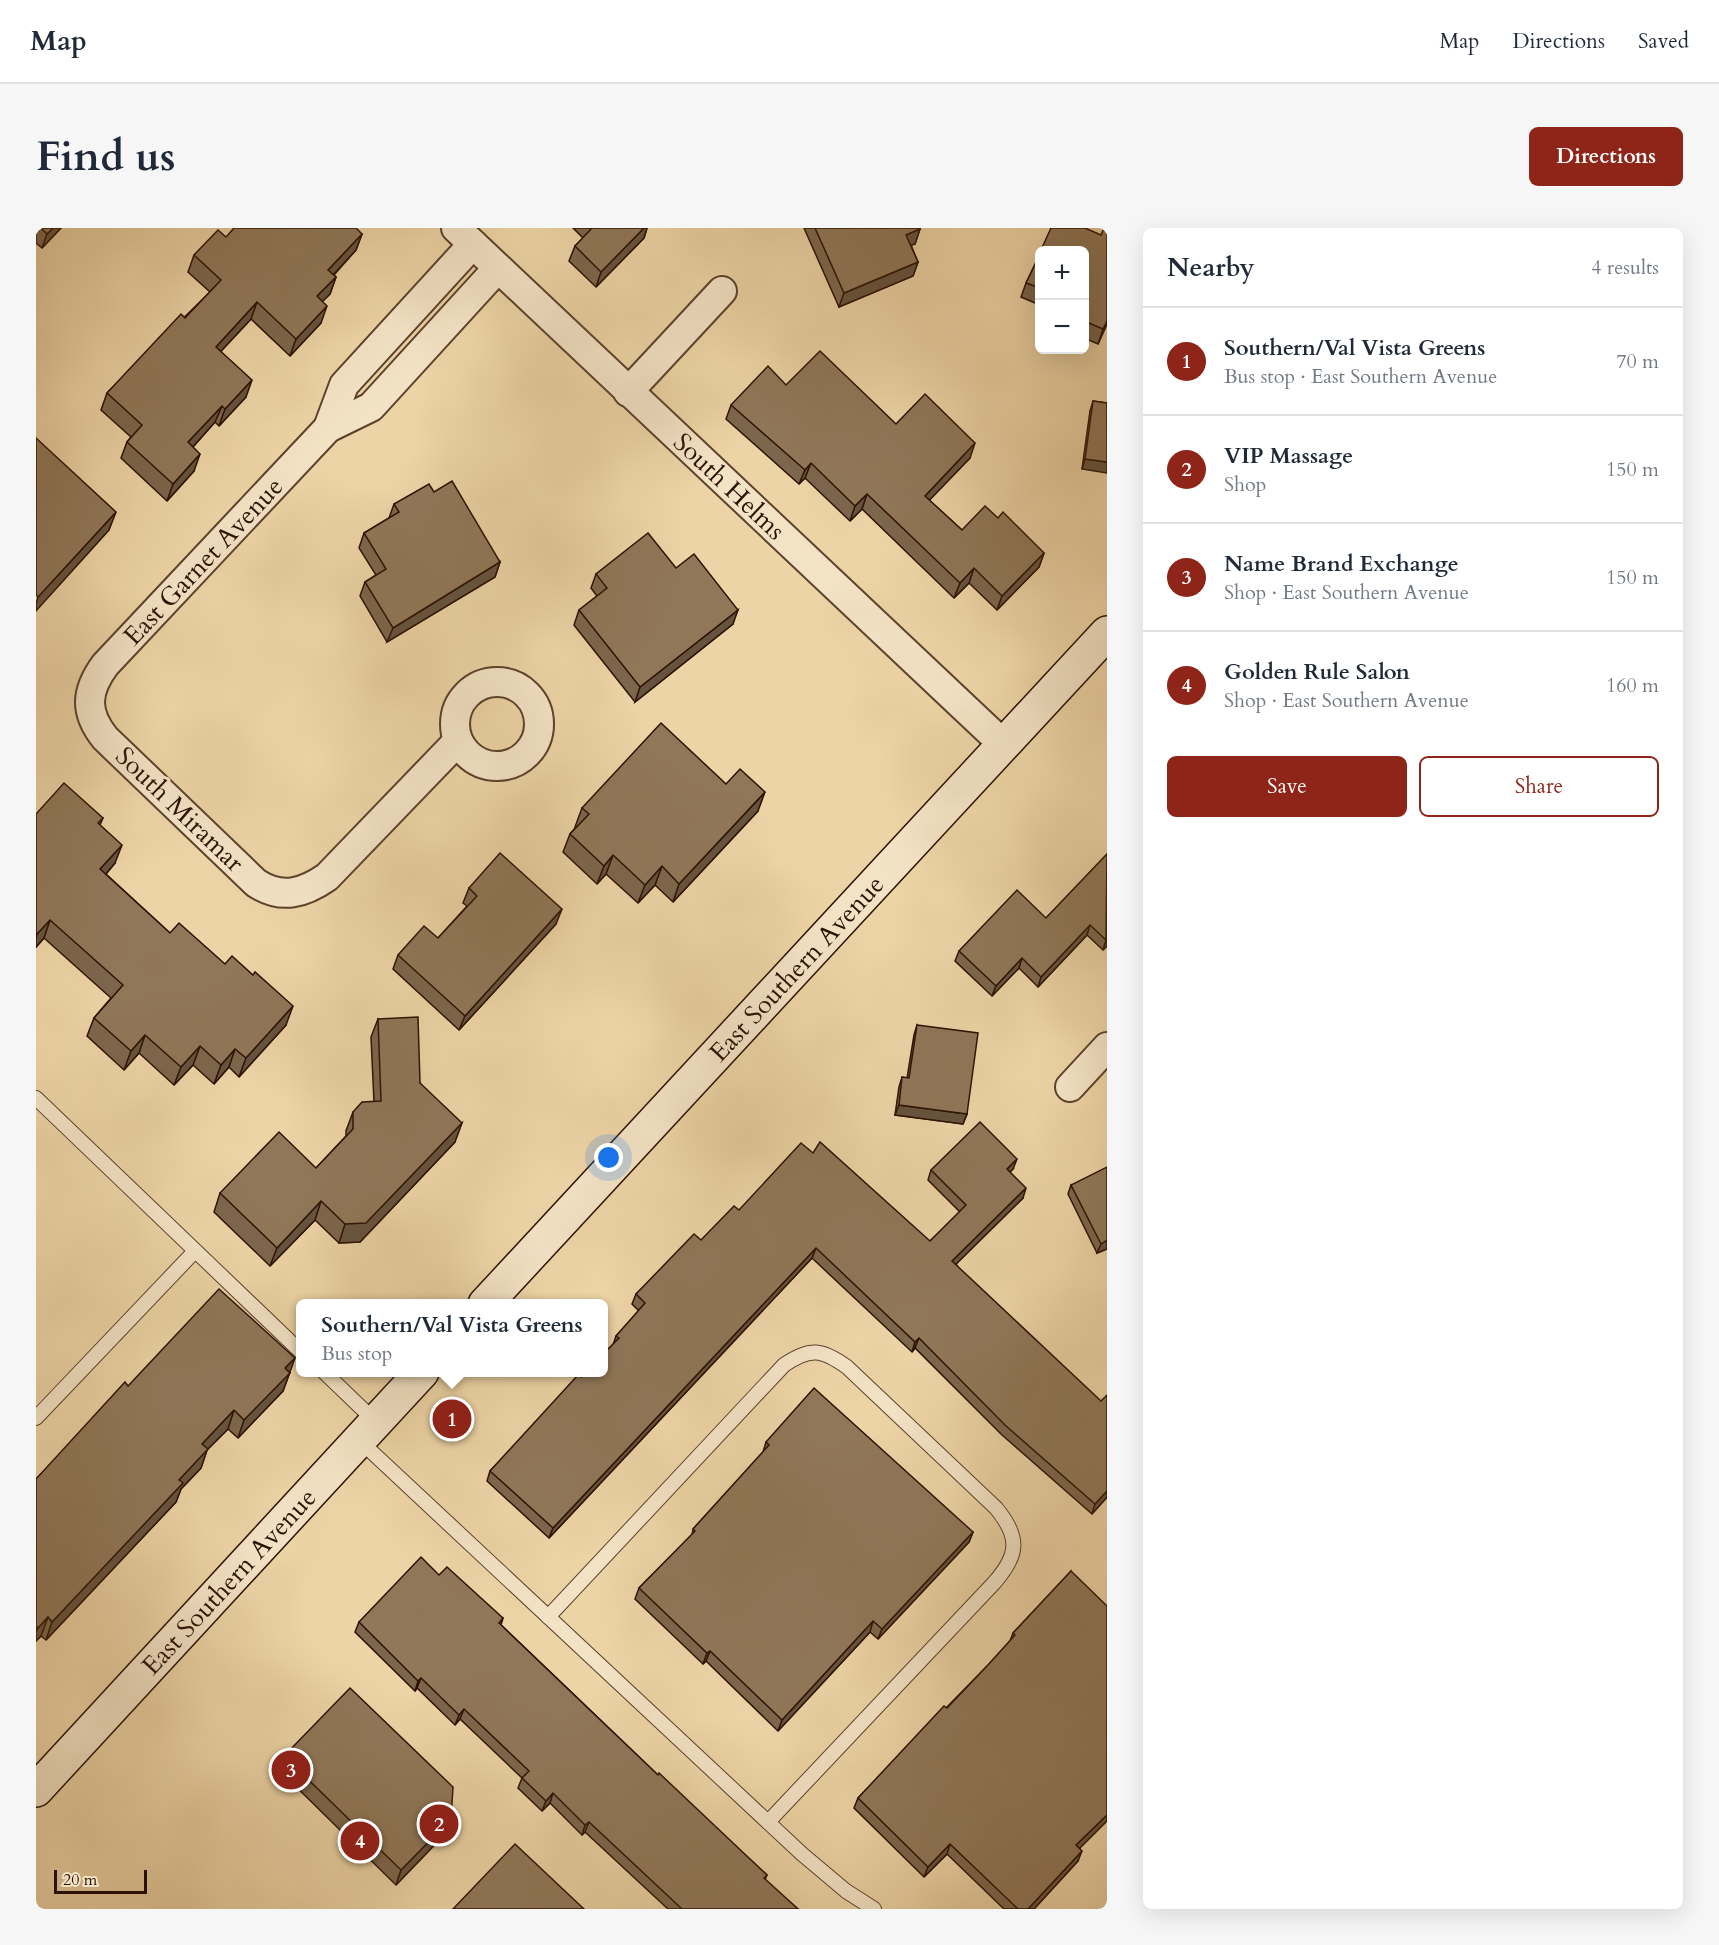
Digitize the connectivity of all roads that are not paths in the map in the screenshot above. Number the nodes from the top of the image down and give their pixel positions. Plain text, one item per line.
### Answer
1 (464, 236) edge
2 (498, 268) junction
3 (722, 291) dead end
4 (628, 392) junction
5 (328, 428) junction
6 (1107, 633) edge
7 (88, 702) joint
8 (458, 741) dead end
9 (1003, 744) junction
10 (1107, 1047) edge
11 (1070, 1087) dead end
12 (36, 1098) edge
13 (195, 1251) junction
14 (490, 1299) edge
15 (296, 1347) edge
16 (328, 1377) edge
17 (417, 1377) edge
18 (36, 1419) edge
19 (367, 1431) junction
20 (548, 1617) junction
21 (36, 1790) edge
22 (768, 1822) junction
23 (874, 1909) edge

1 - 2 street, South Helms
1 - 5 street, East Garnet Avenue
2 - 4 street, South Helms
2 - 5 street, East Garnet Avenue
3 - 4 street
4 - 9 street, South Helms
5 - 7 street, East Garnet Avenue
6 - 9 main road, East Southern Avenue
7 - 8 street, South Miramar
9 - 14 main road, East Southern Avenue
10 - 11 street
12 - 13 lane
13 - 15 lane
13 - 18 lane
16 - 19 lane
17 - 19 main road, East Southern Avenue
19 - 20 lane
19 - 21 main road, East Southern Avenue
20 - 22 lane
20 - 22 lane
22 - 23 lane

